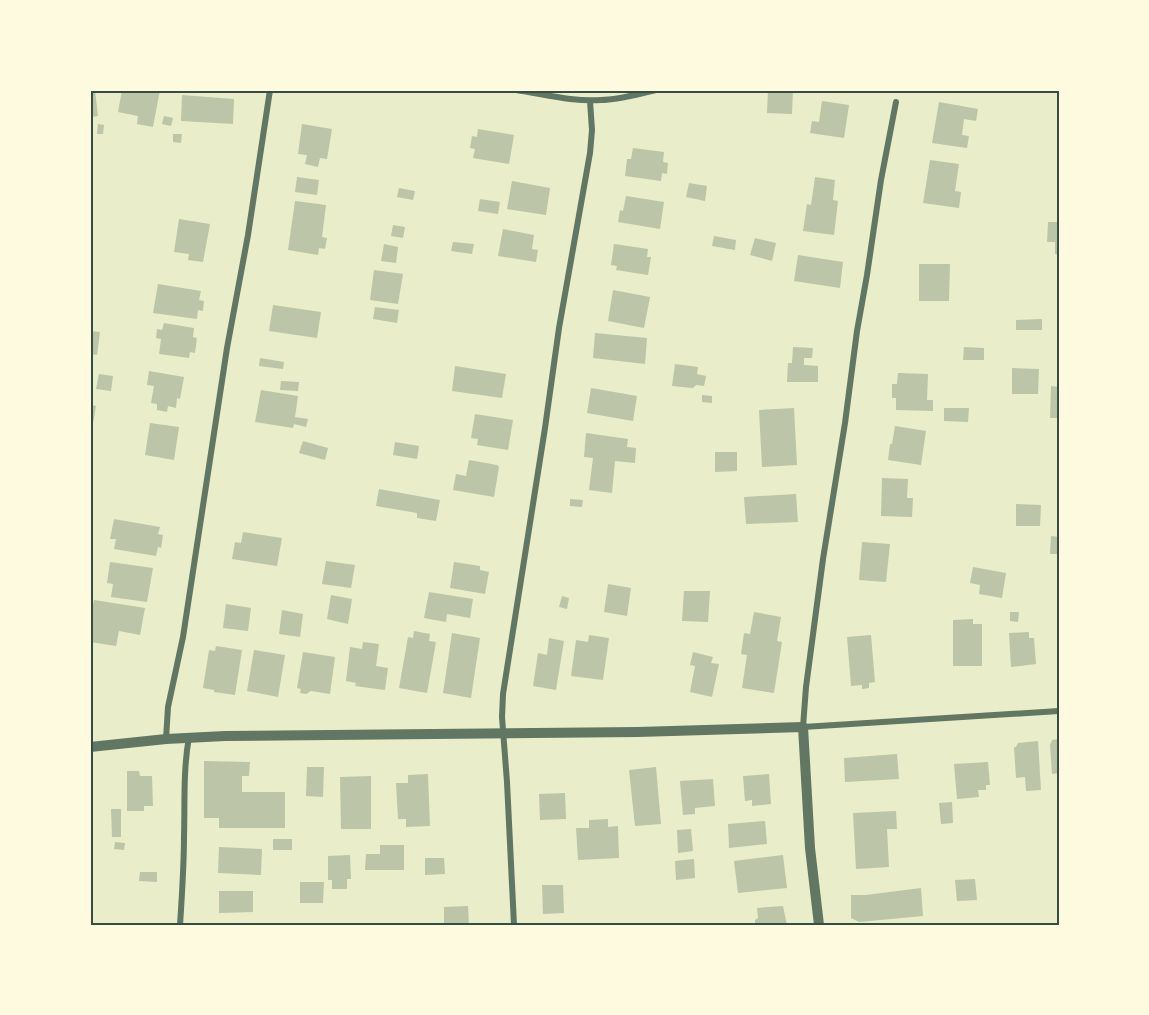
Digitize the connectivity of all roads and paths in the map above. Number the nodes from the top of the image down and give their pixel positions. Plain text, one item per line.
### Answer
1 (270, 90) edge
2 (516, 90) edge
3 (656, 90) edge
4 (590, 101) junction
5 (896, 102) dead end
6 (1059, 711) edge
7 (803, 727) junction
8 (503, 733) junction
9 (189, 737) junction
10 (166, 739) junction
11 (90, 747) edge
12 (180, 925) edge
13 (514, 925) edge
14 (819, 925) edge

1 - 10 street
2 - 4 street
3 - 4 street
4 - 8 street
5 - 7 street
6 - 7 street
7 - 8 street
7 - 14 street
8 - 9 street
8 - 13 street
9 - 10 street
9 - 12 street
10 - 11 street

